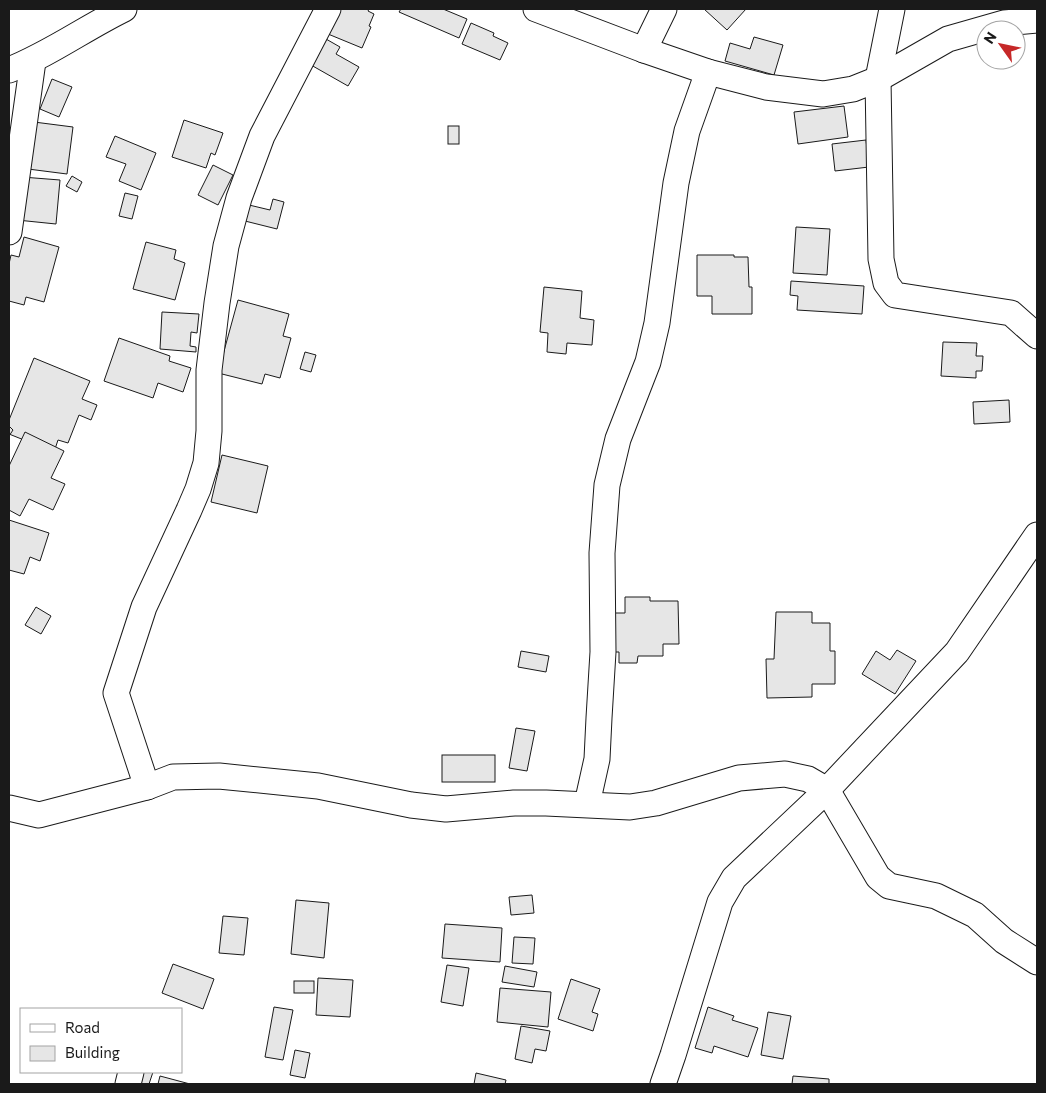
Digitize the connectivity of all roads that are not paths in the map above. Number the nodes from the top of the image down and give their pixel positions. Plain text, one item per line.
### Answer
1 (124, 9) edge
2 (328, 9) edge
3 (536, 9) edge
4 (664, 9) edge
5 (892, 9) edge
6 (100, 16) edge
7 (1037, 20) edge
8 (644, 50) junction
9 (33, 60) junction
10 (9, 70) edge
11 (708, 72) junction
12 (878, 79) junction
13 (9, 232) edge
14 (1037, 336) edge
15 (1037, 535) edge
16 (148, 787) junction
17 (826, 790) junction
18 (587, 804) junction
19 (9, 808) edge
20 (1037, 962) edge
21 (663, 1084) edge

1 - 6 street
2 - 16 street
3 - 8 street
4 - 8 street
5 - 12 street
6 - 9 street
7 - 12 street
8 - 11 street
9 - 10 street
9 - 13 street
11 - 12 street
11 - 18 street
12 - 14 street
15 - 17 street
16 - 18 street
16 - 19 street
17 - 18 street
17 - 20 street
17 - 21 street

